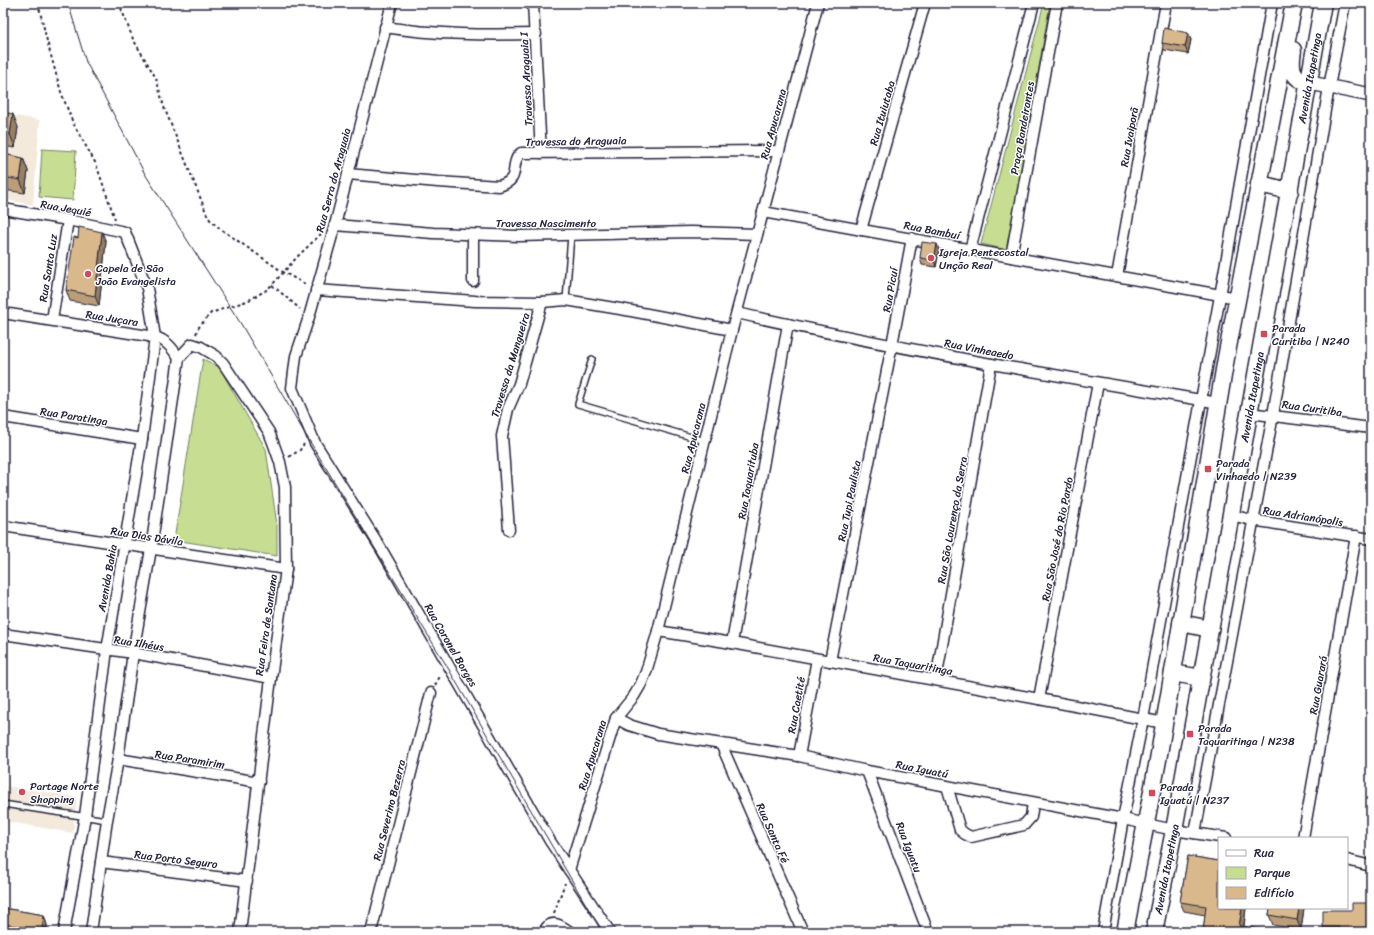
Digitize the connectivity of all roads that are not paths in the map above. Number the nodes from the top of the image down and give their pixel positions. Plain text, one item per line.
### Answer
1 (392, 3) edge
2 (533, 3) edge
3 (818, 3) edge
4 (925, 3) edge
5 (1034, 3) edge
6 (1057, 3) edge
7 (1166, 3) edge
8 (1272, 3) edge
9 (1294, 3) edge
10 (1301, 3) edge
11 (1324, 3) edge
12 (1345, 3) edge
13 (385, 27) junction
14 (536, 34) junction
15 (1310, 83) junction
16 (1329, 87) junction
17 (1371, 95) edge
18 (778, 151) junction
19 (541, 154) junction
20 (348, 174) junction
21 (1259, 184) junction
22 (1290, 191) junction
23 (3, 209) edge
24 (763, 212) junction
25 (68, 220) junction
26 (335, 225) junction
27 (861, 230) junction
28 (122, 231) joint
29 (757, 234) junction
30 (474, 235) junction
31 (571, 235) junction
32 (912, 238) junction
33 (970, 250) junction
34 (1011, 257) junction
35 (1117, 276) junction
36 (472, 281) dead end
37 (316, 290) junction
38 (1220, 296) junction
39 (1237, 298) junction
40 (566, 300) junction
41 (542, 302) junction
42 (737, 312) junction
43 (3, 313) edge
44 (52, 320) junction
45 (788, 324) junction
46 (732, 330) junction
47 (155, 337) junction
48 (892, 345) junction
49 (179, 358) junction
50 (592, 359) dead end
51 (295, 363) joint
52 (991, 364) junction
53 (1098, 383) junction
54 (1200, 400) junction
55 (1219, 403) junction
56 (1249, 412) junction
57 (1273, 415) junction
58 (3, 417) edge
59 (1371, 428) edge
60 (142, 439) junction
61 (705, 441) junction
62 (1231, 515) junction
63 (1252, 520) junction
64 (3, 526) edge
65 (509, 530) dead end
66 (1356, 536) junction
67 (1371, 539) edge
68 (125, 544) junction
69 (151, 549) junction
70 (286, 569) junction
71 (1181, 623) junction
72 (1210, 629) junction
73 (658, 631) junction
74 (3, 634) edge
75 (732, 643) junction
76 (107, 650) junction
77 (133, 653) junction
78 (817, 659) junction
79 (830, 661) junction
80 (1173, 673) junction
81 (271, 678) junction
82 (1201, 678) junction
83 (936, 680) junction
84 (431, 693) road end
85 (1039, 698) junction
86 (616, 718) junction
87 (1143, 719) junction
88 (1164, 723) junction
89 (721, 744) junction
90 (799, 756) junction
91 (118, 759) junction
92 (867, 771) junction
93 (259, 782) junction
94 (947, 786) junction
95 (1033, 802) junction
96 (3, 804) edge
97 (85, 816) junction
98 (107, 820) junction
99 (1123, 820) junction
100 (1146, 825) junction
101 (1174, 830) junction
102 (1195, 833) junction
103 (1220, 837) edge
104 (1302, 837) edge
105 (1348, 860) edge
106 (101, 862) junction
107 (1371, 866) edge
108 (569, 870) junction
109 (247, 881) junction
110 (64, 932) edge
111 (91, 932) edge
112 (240, 932) edge
113 (371, 932) edge
114 (544, 932) edge
115 (570, 932) edge
116 (610, 932) edge
117 (803, 932) edge
118 (928, 932) edge
119 (1103, 932) edge
120 (1126, 932) edge
121 (1154, 932) edge

1 - 13 street, Rua Serra do Araguaia
2 - 14 street, Travessa Araguaia I
3 - 18 street, Rua Apucarana
4 - 27 street, Rua Ituiutaba
5 - 33 street, Praça Bandeirantes
6 - 34 street, Praça Bandeirantes
7 - 35 street, Rua Ivaiporã
8 - 38 street
9 - 21 main road
10 - 15 main road
11 - 15 main road, Avenida Itapetinga
12 - 16 street, Avenida Itapetinga
13 - 14 street
13 - 20 street, Rua Serra do Araguaia
14 - 19 street, Travessa Araguaia I
15 - 16 street
15 - 22 main road, Avenida Itapetinga
16 - 17 street
16 - 57 street, Avenida Itapetinga
18 - 19 street, Travessa do Araguaia
18 - 24 street, Rua Apucarana
19 - 20 street, Travessa do Araguaia
20 - 26 street, Rua Serra do Araguaia
21 - 22 main road
21 - 39 main road
22 - 56 main road, Avenida Itapetinga
23 - 25 street, Rua Jequié
24 - 27 street, Rua Bambuí
24 - 29 street, Rua Apucarana
25 - 28 street, Rua Jequié
25 - 44 street, Rua Santa Luz
26 - 30 street, Travessa Nascimento
26 - 37 street, Rua Serra do Araguaia
27 - 32 street, Rua Bambuí
28 - 47 street, Avenida Bahia
29 - 31 street, Travessa Nascimento
29 - 42 street, Rua Apucarana
30 - 31 street, Travessa Nascimento
30 - 36 street
31 - 40 lane
32 - 33 street, Rua Bambuí
32 - 48 street, Rua Picuí
33 - 34 street, Rua Bambuí
34 - 35 street, Rua Bambuí
35 - 38 street, Rua Bambuí
37 - 41 street, Travessa da Mangueira
37 - 51 street, Rua Serra do Araguaia
38 - 39 street, Rua Bambuí
38 - 54 street
39 - 55 main road
40 - 41 street, Travessa da Mangueira
40 - 46 street, Travessa da Mangueira
41 - 65 street, Travessa da Mangueira
42 - 45 street, Rua Vinheaedo
42 - 46 street, Rua Apucarana
43 - 44 street, Rua Juçara
44 - 47 street, Rua Juçara
45 - 48 street, Rua Vinheaedo
45 - 75 street, Rua Taquarituba
46 - 61 street, Rua Apucarana
47 - 49 street, Rua Juçara
47 - 60 street, Avenida Bahia
48 - 52 street, Rua Vinheaedo
48 - 79 street, Rua Tupi Paulista
49 - 69 street
49 - 70 street, Rua Feira de Santana
50 - 61 lane
51 - 108 street, Rua Coronel Borges
52 - 53 street, Rua Vinheaedo
52 - 83 street, Rua São Lourenço da Serra
53 - 54 street, Rua Vinheaedo
53 - 85 street, Rua São José do Rio Pardo
54 - 55 street, Rua Vinheaedo
54 - 87 street
55 - 71 main road
56 - 57 street, Rua Curitiba
56 - 62 main road, Avenida Itapetinga
57 - 59 street, Rua Curitiba
57 - 63 street, Avenida Itapetinga
58 - 60 street, Rua Paratinga
60 - 68 street, Avenida Bahia
61 - 73 street, Rua Apucarana
62 - 63 street, Rua Adrianópolis
62 - 72 main road, Avenida Itapetinga
63 - 66 street, Rua Adrianópolis
63 - 102 street, Avenida Itapetinga
64 - 68 street, Rua Dias Dávila
66 - 67 street, Rua Adrianópolis
66 - 104 street, Rua Guarará
68 - 69 street, Rua Dias Dávila
68 - 76 street, Avenida Bahia
69 - 70 street, Rua Dias Dávila
69 - 77 street
70 - 81 street, Rua Feira de Santana
71 - 72 main road
71 - 80 main road
72 - 82 main road, Avenida Itapetinga
73 - 75 street, Rua Taquaritinga
73 - 86 street, Rua Apucarana
74 - 76 street, Rua Ilhéus
75 - 78 street, Rua Taquaritinga
76 - 77 street, Rua Ilhéus
76 - 97 street, Avenida Bahia
77 - 81 street, Rua Ilhéus
77 - 91 street
78 - 79 street, Rua Taquaritinga
78 - 90 street, Rua Caetité
79 - 83 street, Rua Taquaritinga
80 - 82 main road
80 - 88 main road
81 - 93 street, Rua Feira de Santana
82 - 101 main road, Avenida Itapetinga
83 - 85 street, Rua Taquaritinga
84 - 113 street, Rua Severino Bezerra
85 - 87 street, Rua Taquaritinga
86 - 89 street, Rua Iguatú
86 - 108 street, Rua Apucarana
87 - 88 street, Rua Taquaritinga
87 - 99 street
88 - 100 main road
89 - 90 street, Rua Iguatú
89 - 117 street, Rua Santa Fé
90 - 92 street, Rua Iguatú
91 - 93 street, Rua Paramirim
91 - 98 street
92 - 94 street, Rua Iguatú
92 - 118 street, Rua Iguatu
93 - 109 street, Rua Feira de Santana
94 - 95 street, Rua Iguatú
94 - 95 street
95 - 99 street, Rua Iguatú
96 - 97 lane
97 - 98 lane
97 - 110 street, Avenida Bahia
98 - 106 street
99 - 100 street, Rua Iguatú
99 - 119 street
100 - 101 street, Rua Iguatú
100 - 120 main road
101 - 102 street, Rua Iguatú
101 - 121 main road, Avenida Itapetinga
102 - 103 street, Rua Iguatú
105 - 107 street
106 - 109 street, Rua Porto Seguro
106 - 111 street
108 - 116 street, Rua Coronel Borges
109 - 112 street, Rua Feira de Santana
114 - 115 street

